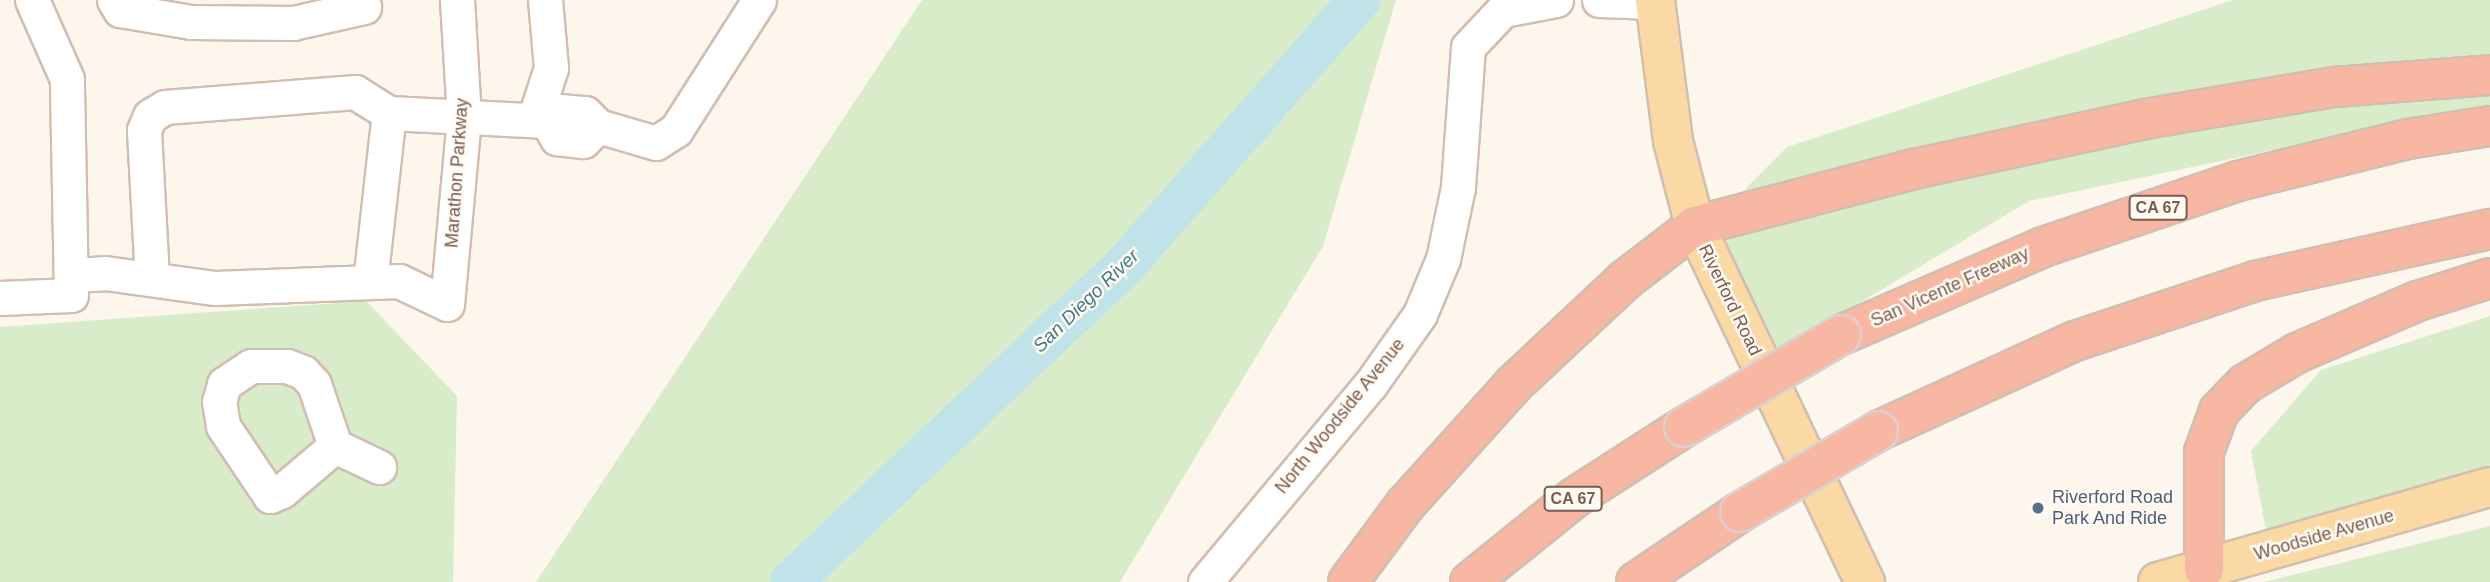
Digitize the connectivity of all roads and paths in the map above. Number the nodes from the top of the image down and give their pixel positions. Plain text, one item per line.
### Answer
1 (32, 0) edge
2 (114, 0) edge
3 (457, 0) edge
4 (545, 0) edge
5 (759, 0) edge
6 (1556, 0) edge
7 (1599, 0) edge
8 (1655, 1) edge
9 (371, 2) edge
10 (2490, 75) edge
11 (389, 113) junction
12 (464, 118) junction
13 (540, 120) junction
14 (2490, 126) edge
15 (1695, 226) junction
16 (2490, 229) edge
17 (71, 275) junction
18 (2490, 278) edge
19 (152, 279) junction
20 (370, 282) junction
21 (0, 298) edge
22 (335, 446) dead end
23 (379, 467) dead end
24 (2490, 487) edge
25 (2204, 569) junction
26 (1205, 582) edge
27 (1348, 582) edge
28 (1470, 582) edge
29 (1636, 582) edge
30 (1865, 582) edge
31 (2158, 582) edge

1 - 17 street
2 - 9 street
3 - 12 street, Marathon Parkway
4 - 13 street
5 - 13 street
6 - 26 street, North Woodside Avenue
7 - 8 street
8 - 15 main road, Riverford Road
10 - 15 highway
11 - 12 street
11 - 19 street
11 - 20 street
12 - 13 street
12 - 20 street, Marathon Parkway
14 - 28 highway, San Vicente Freeway / CA 67, bridge
15 - 27 highway
15 - 30 main road, Riverford Road
16 - 29 highway, bridge
17 - 19 street
17 - 21 street
18 - 25 highway
19 - 20 street
22 - 23 street
24 - 25 main road, Woodside Avenue
25 - 31 main road, Woodside Avenue

